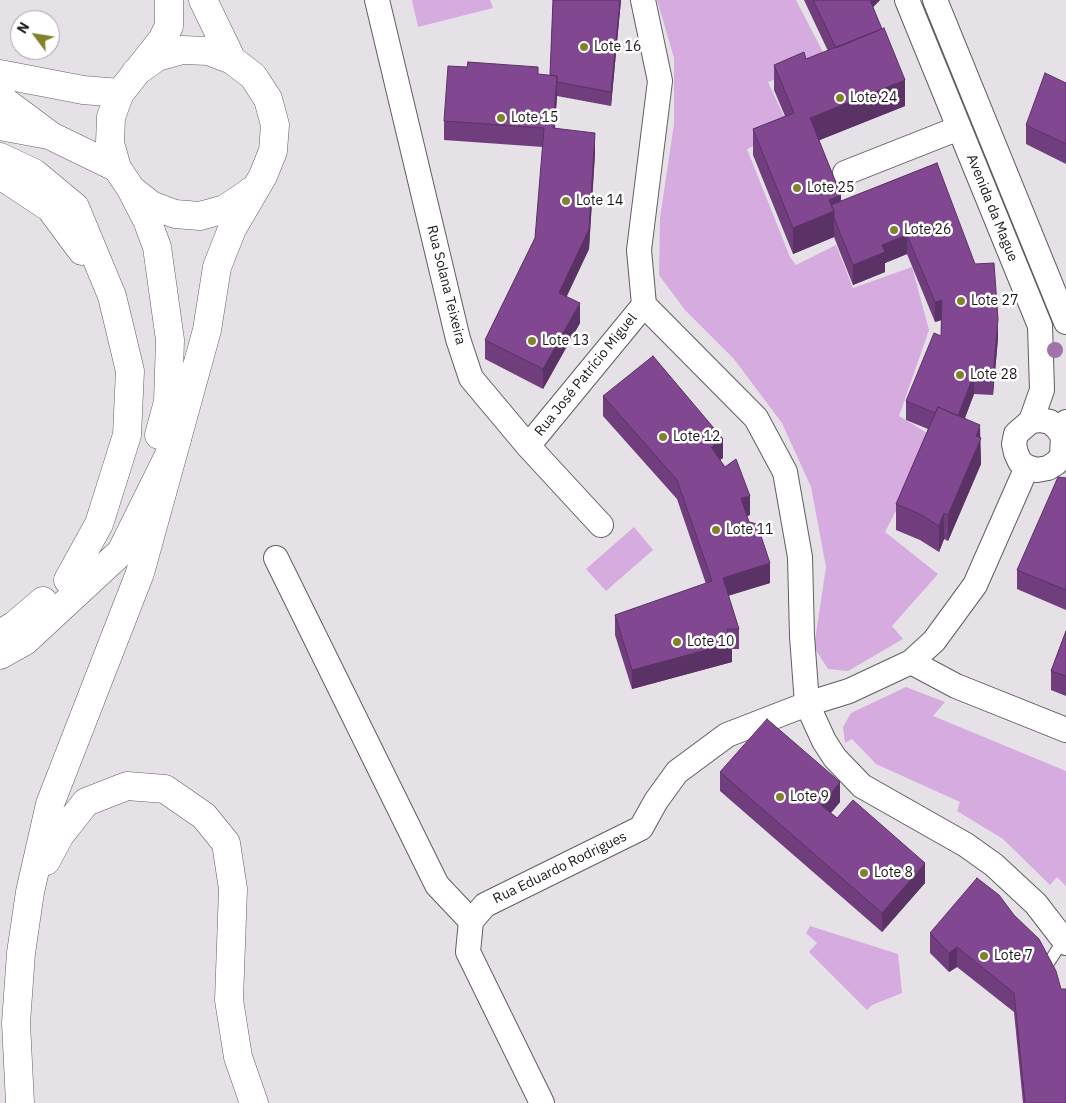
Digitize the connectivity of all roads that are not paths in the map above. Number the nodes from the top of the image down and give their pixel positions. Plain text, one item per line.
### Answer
1 (169, 0) edge
2 (203, 0) edge
3 (377, 0) edge
4 (643, 0) edge
5 (907, 0) edge
6 (935, 0) edge
7 (0, 58) edge
8 (232, 60) junction
9 (0, 74) edge
10 (40, 81) junction
11 (128, 82) junction
12 (0, 98) edge
13 (0, 126) edge
14 (959, 128) junction
15 (51, 136) junction
16 (0, 157) edge
17 (845, 173) dead end
18 (0, 175) edge
19 (263, 176) junction
20 (124, 179) junction
21 (112, 296) junction
22 (644, 305) junction
23 (1066, 322) edge
24 (1031, 421) junction
25 (177, 439) junction
26 (1064, 443) edge
27 (528, 446) junction
28 (1026, 467) junction
29 (601, 525) dead end
30 (276, 558) dead end
31 (68, 580) junction
32 (0, 634) edge
33 (0, 655) edge
34 (911, 662) junction
35 (807, 704) junction
36 (1066, 730) edge
37 (30, 892) junction
38 (471, 921) junction
39 (1065, 941) edge
40 (1046, 967) edge
41 (20, 1103) edge
42 (254, 1103) edge
43 (542, 1103) edge

1 - 11 main road
2 - 8 main road
3 - 27 street, Rua Solana Teixeira
4 - 22 street
5 - 14 street, Avenida da Mague
6 - 23 street, Avenida da Mague
7 - 10 main road
8 - 11 main road
8 - 19 main road
9 - 10 main road
10 - 11 main road
11 - 20 main road
12 - 15 main road
13 - 15 main road
14 - 17 street
14 - 24 street, Avenida da Mague
15 - 20 main road
16 - 21 main road
18 - 21 main road
19 - 20 main road
19 - 25 main road
20 - 31 main road
21 - 31 main road
22 - 27 street, Rua José Patrício Miguel
22 - 35 street
24 - 26 street
24 - 28 street
25 - 33 main road
25 - 37 main road
26 - 28 street
27 - 29 street, Rua Solana Teixeira
28 - 34 street, Rua Eduardo Rodrigues
30 - 38 street
31 - 32 main road
34 - 35 street, Rua Eduardo Rodrigues
34 - 36 street
35 - 38 street, Rua Eduardo Rodrigues
35 - 39 street
37 - 41 main road
37 - 42 main road
38 - 43 street
39 - 40 lane

